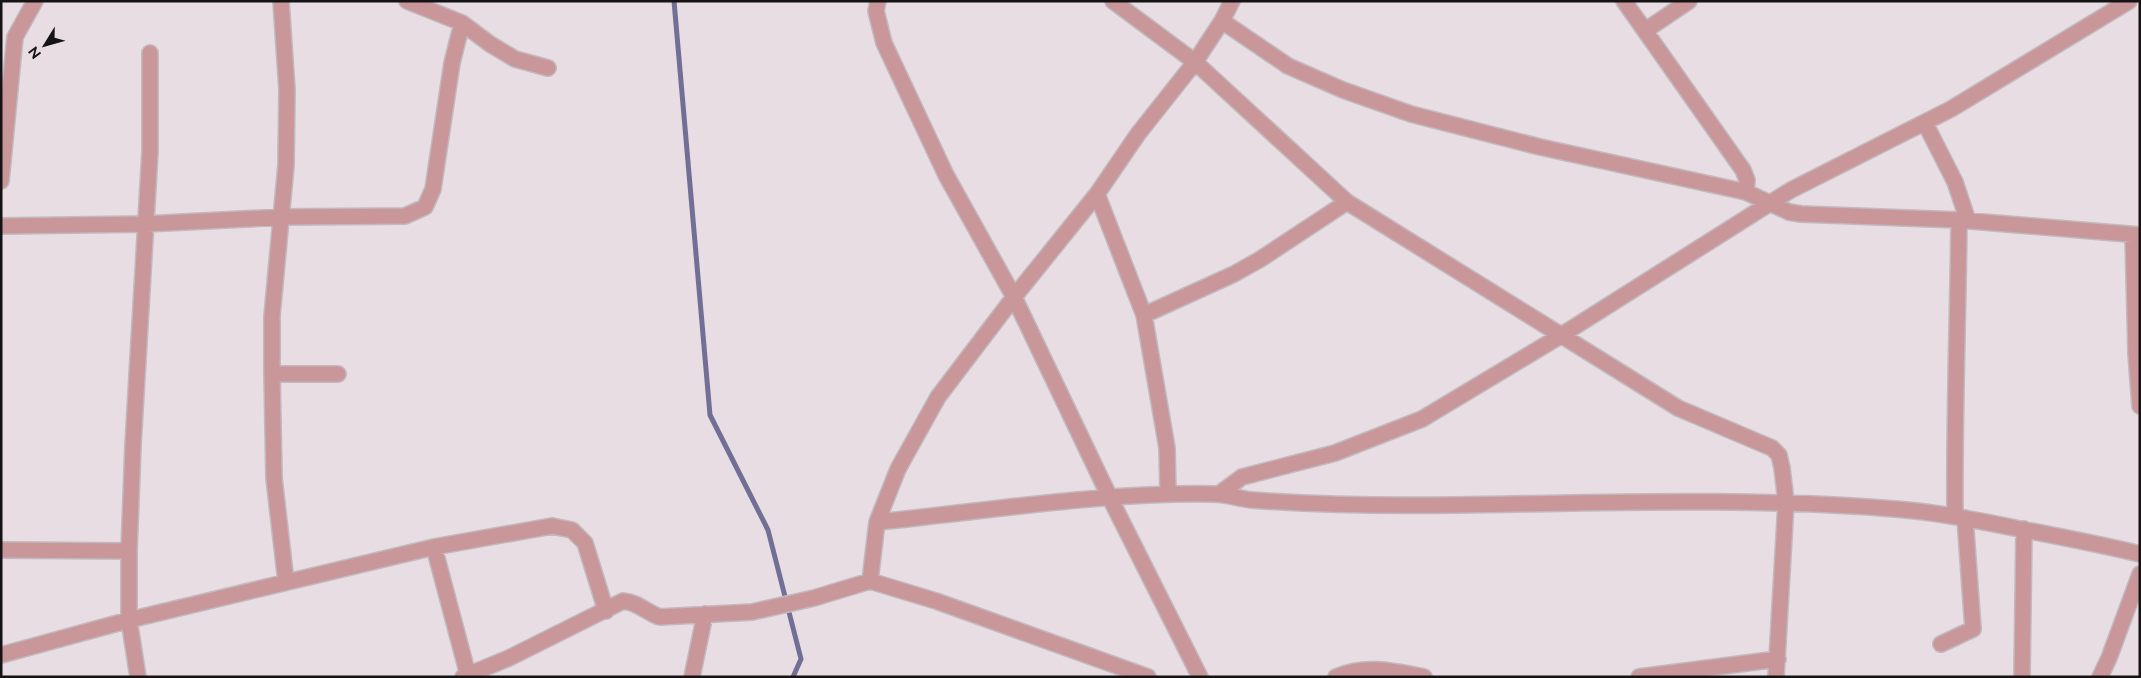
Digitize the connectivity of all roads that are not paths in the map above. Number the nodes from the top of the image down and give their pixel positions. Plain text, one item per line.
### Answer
1 (35, 1) edge
2 (281, 1) edge
3 (407, 1) edge
4 (878, 1) edge
5 (1114, 1) edge
6 (1232, 1) edge
7 (1624, 1) edge
8 (1689, 1) edge
9 (2129, 1) edge
10 (1222, 21) junction
11 (462, 23) junction
12 (1646, 30) junction
13 (150, 53) dead end
14 (1195, 62) junction
15 (548, 68) dead end
16 (1925, 123) junction
17 (1, 182) edge
18 (1746, 192) junction
19 (1097, 194) junction
20 (1347, 202) junction
21 (1770, 204) junction
22 (283, 217) junction
23 (1964, 221) junction
24 (145, 224) junction
25 (1, 226) edge
26 (2137, 235) edge
27 (1014, 297) junction
28 (1144, 315) junction
29 (1560, 336) junction
30 (272, 374) junction
31 (338, 374) dead end
32 (2140, 406) edge
33 (1168, 494) junction
34 (1219, 494) junction
35 (1110, 498) junction
36 (1786, 502) junction
37 (1960, 517) junction
38 (877, 522) junction
39 (2024, 530) junction
40 (434, 547) junction
41 (1, 550) edge
42 (129, 551) junction
43 (2140, 554) edge
44 (2140, 574) edge
45 (870, 581) junction
46 (286, 582) junction
47 (606, 611) junction
48 (705, 614) junction
49 (129, 620) junction
50 (1941, 644) dead end
51 (1, 655) edge
52 (1778, 659) junction
53 (1128, 673) edge
54 (472, 675) edge
55 (138, 677) edge
56 (692, 677) edge
57 (1148, 677) edge
58 (1200, 677) edge
59 (1336, 677) edge
60 (1424, 677) edge
61 (1639, 677) edge
62 (1776, 677) edge
63 (2022, 677) edge
64 (2100, 677) edge

1 - 17 street
2 - 22 street
3 - 11 street
4 - 27 street
5 - 14 street
6 - 10 street
7 - 12 street
8 - 12 street
9 - 16 street
10 - 14 street
10 - 18 street
11 - 15 street
11 - 22 street
12 - 18 street
13 - 24 street
14 - 19 street
14 - 20 street
16 - 21 street
16 - 23 street
18 - 21 street
19 - 27 street
19 - 28 street
20 - 28 street
20 - 29 street
21 - 23 street
21 - 29 street
22 - 24 street
22 - 30 street
23 - 26 street
23 - 37 street
24 - 25 street
24 - 42 street
26 - 32 street
27 - 35 street
27 - 38 street
28 - 33 street
29 - 34 street
29 - 36 street
30 - 31 street
30 - 46 street
33 - 34 street
33 - 35 street
34 - 36 street
35 - 38 street
35 - 58 street
36 - 37 street
36 - 52 street
37 - 39 street
37 - 50 street
38 - 45 street
39 - 43 street
39 - 63 street
40 - 46 street
40 - 47 street
40 - 54 street
41 - 42 street
42 - 49 street
44 - 64 street
45 - 48 street
45 - 53 street
46 - 49 street
47 - 48 street
47 - 54 street
48 - 56 street
49 - 51 street
49 - 55 street
52 - 61 street
52 - 62 street
53 - 57 street
59 - 60 street

